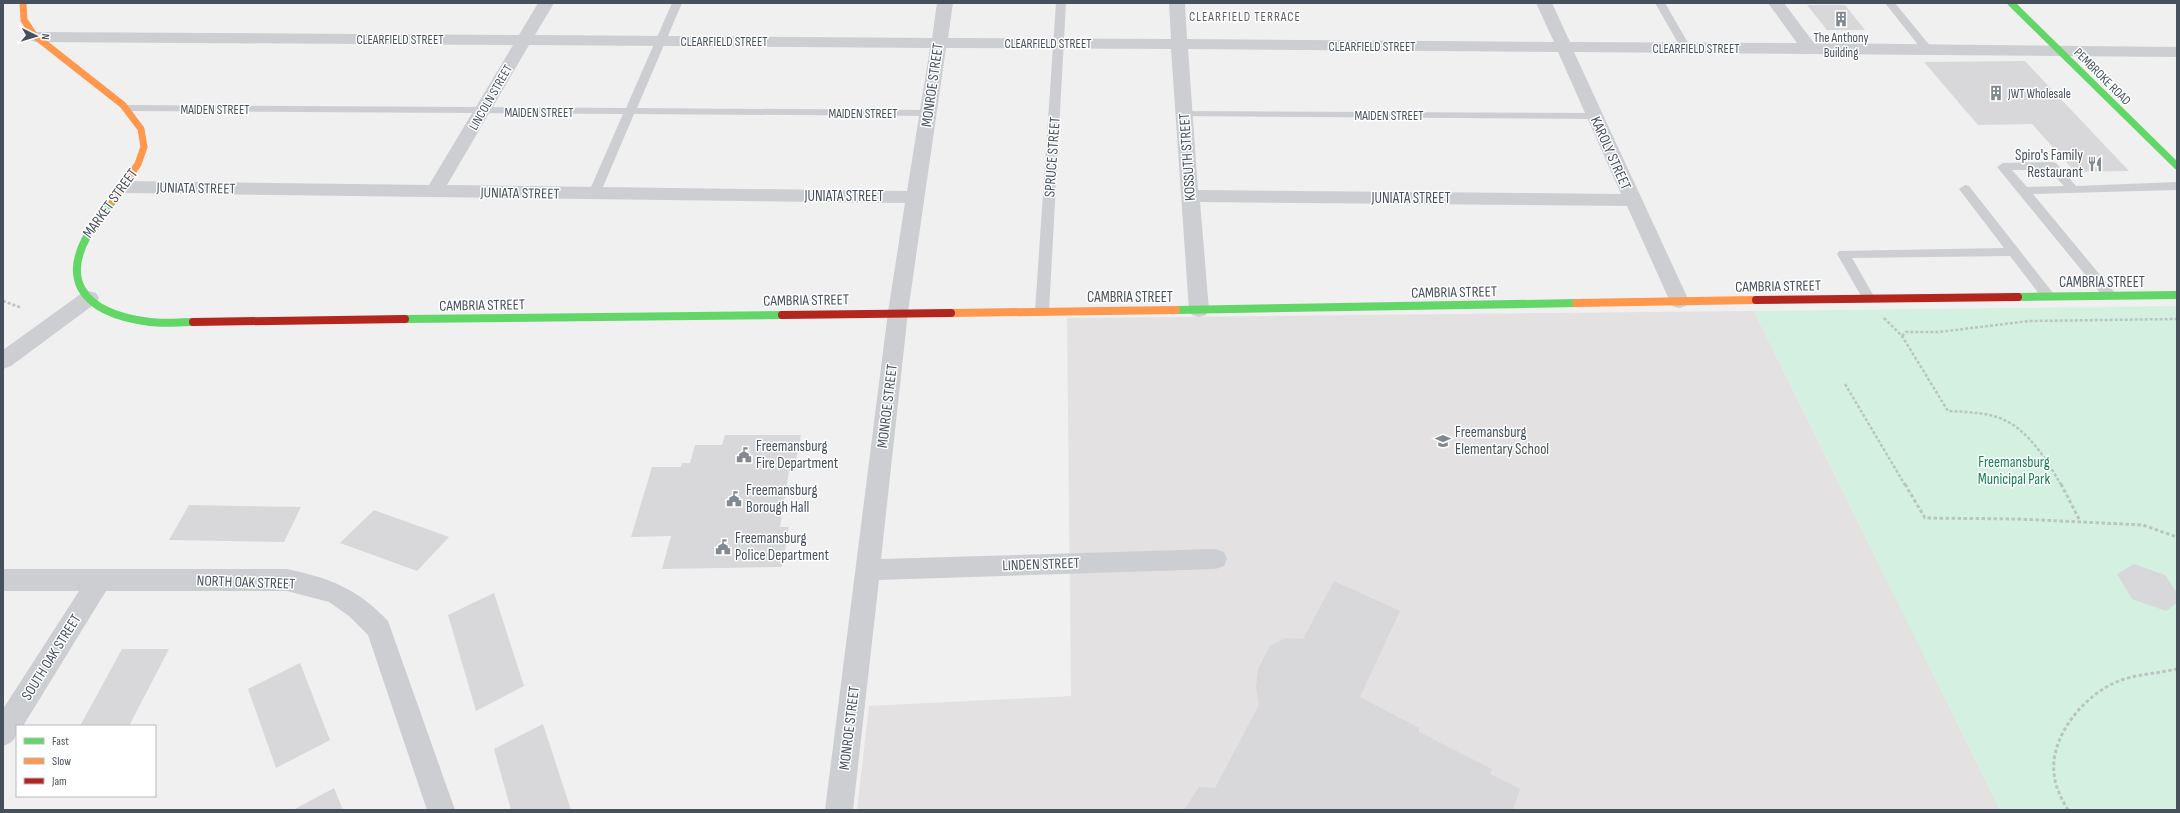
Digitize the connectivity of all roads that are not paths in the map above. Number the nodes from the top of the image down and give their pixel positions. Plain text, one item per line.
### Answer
1 (23, 3) edge
2 (546, 3) edge
3 (677, 3) edge
4 (945, 3) edge
5 (1061, 3) edge
6 (1178, 3) edge
7 (1544, 3) edge
8 (1660, 3) edge
9 (1776, 3) edge
10 (1890, 3) edge
11 (2011, 3) edge
12 (36, 37) junction
13 (524, 40) junction
14 (659, 41) junction
15 (938, 43) junction
16 (1059, 44) junction
17 (1180, 44) junction
18 (1564, 47) junction
19 (1686, 48) junction
20 (1808, 48) junction
21 (1927, 49) junction
22 (2059, 50) junction
23 (2177, 52) edge
24 (126, 108) junction
25 (482, 111) junction
26 (628, 112) junction
27 (928, 113) junction
28 (1183, 114) junction
29 (1594, 116) junction
30 (2177, 166) edge
31 (2177, 186) edge
32 (124, 187) junction
33 (1965, 189) dead end
34 (2073, 189) junction
35 (2024, 191) junction
36 (434, 192) junction
37 (594, 194) junction
38 (1190, 196) junction
39 (915, 197) junction
40 (1632, 200) junction
41 (2014, 252) junction
42 (2177, 295) edge
43 (2048, 296) junction
44 (2110, 296) junction
45 (89, 298) junction
46 (1869, 298) junction
47 (1679, 301) junction
48 (1199, 310) junction
49 (1042, 311) junction
50 (898, 312) junction
51 (3, 361) edge
52 (1215, 559) dead end
53 (867, 570) junction
54 (3, 580) edge
55 (99, 581) junction
56 (3, 733) edge
57 (441, 810) edge
58 (839, 810) edge

1 - 12 street, MARKET STREET
2 - 13 street, LINCOLN STREET
3 - 14 lane
4 - 15 street, MONROE STREET
5 - 16 lane, SPRUCE STREET
6 - 17 street, KOSSUTH STREET
7 - 18 street, KAROLY STREET
8 - 19 lane
9 - 20 street
10 - 21 lane
11 - 22 street, PEMBROKE ROAD
12 - 13 street, CLEARFIELD STREET
12 - 24 street, MARKET STREET
13 - 14 street, CLEARFIELD STREET
13 - 25 street, LINCOLN STREET
14 - 15 street, CLEARFIELD STREET
14 - 26 lane
15 - 16 street, CLEARFIELD STREET
15 - 27 street, MONROE STREET
16 - 17 street, CLEARFIELD STREET
16 - 49 lane, SPRUCE STREET
17 - 18 street, CLEARFIELD STREET
17 - 28 street, KOSSUTH STREET
18 - 19 street, CLEARFIELD STREET
18 - 29 street, KAROLY STREET
19 - 20 street, CLEARFIELD STREET
20 - 21 street, CLEARFIELD STREET
21 - 22 street, CLEARFIELD STREET
22 - 23 street, CLEARFIELD STREET
22 - 30 street, PEMBROKE ROAD
24 - 25 lane, MAIDEN STREET
24 - 32 street, MARKET STREET
25 - 26 lane, MAIDEN STREET
25 - 36 street, LINCOLN STREET
26 - 27 lane, MAIDEN STREET
26 - 37 lane
27 - 39 street, MONROE STREET
28 - 29 lane, MAIDEN STREET
28 - 38 street, KOSSUTH STREET
29 - 40 street, KAROLY STREET
31 - 34 lane
32 - 36 street, JUNIATA STREET
32 - 45 street, MARKET STREET
33 - 41 lane
34 - 35 lane
34 - 35 lane
35 - 44 lane
36 - 37 street, JUNIATA STREET
37 - 39 street, JUNIATA STREET
38 - 40 street, JUNIATA STREET
38 - 48 street, KOSSUTH STREET
39 - 50 street, MONROE STREET
40 - 47 street, KAROLY STREET
41 - 43 lane
41 - 46 lane
42 - 44 street, CAMBRIA STREET
43 - 44 street, CAMBRIA STREET
43 - 46 street, CAMBRIA STREET
45 - 50 street, CAMBRIA STREET
45 - 51 street
46 - 47 street, CAMBRIA STREET
47 - 48 street, CAMBRIA STREET
48 - 49 street, CAMBRIA STREET
49 - 50 street, CAMBRIA STREET
50 - 53 street, MONROE STREET
52 - 53 street, LINDEN STREET
53 - 58 street, MONROE STREET
54 - 55 street, NORTH OAK STREET
55 - 56 street, SOUTH OAK STREET
55 - 57 street, NORTH OAK STREET

